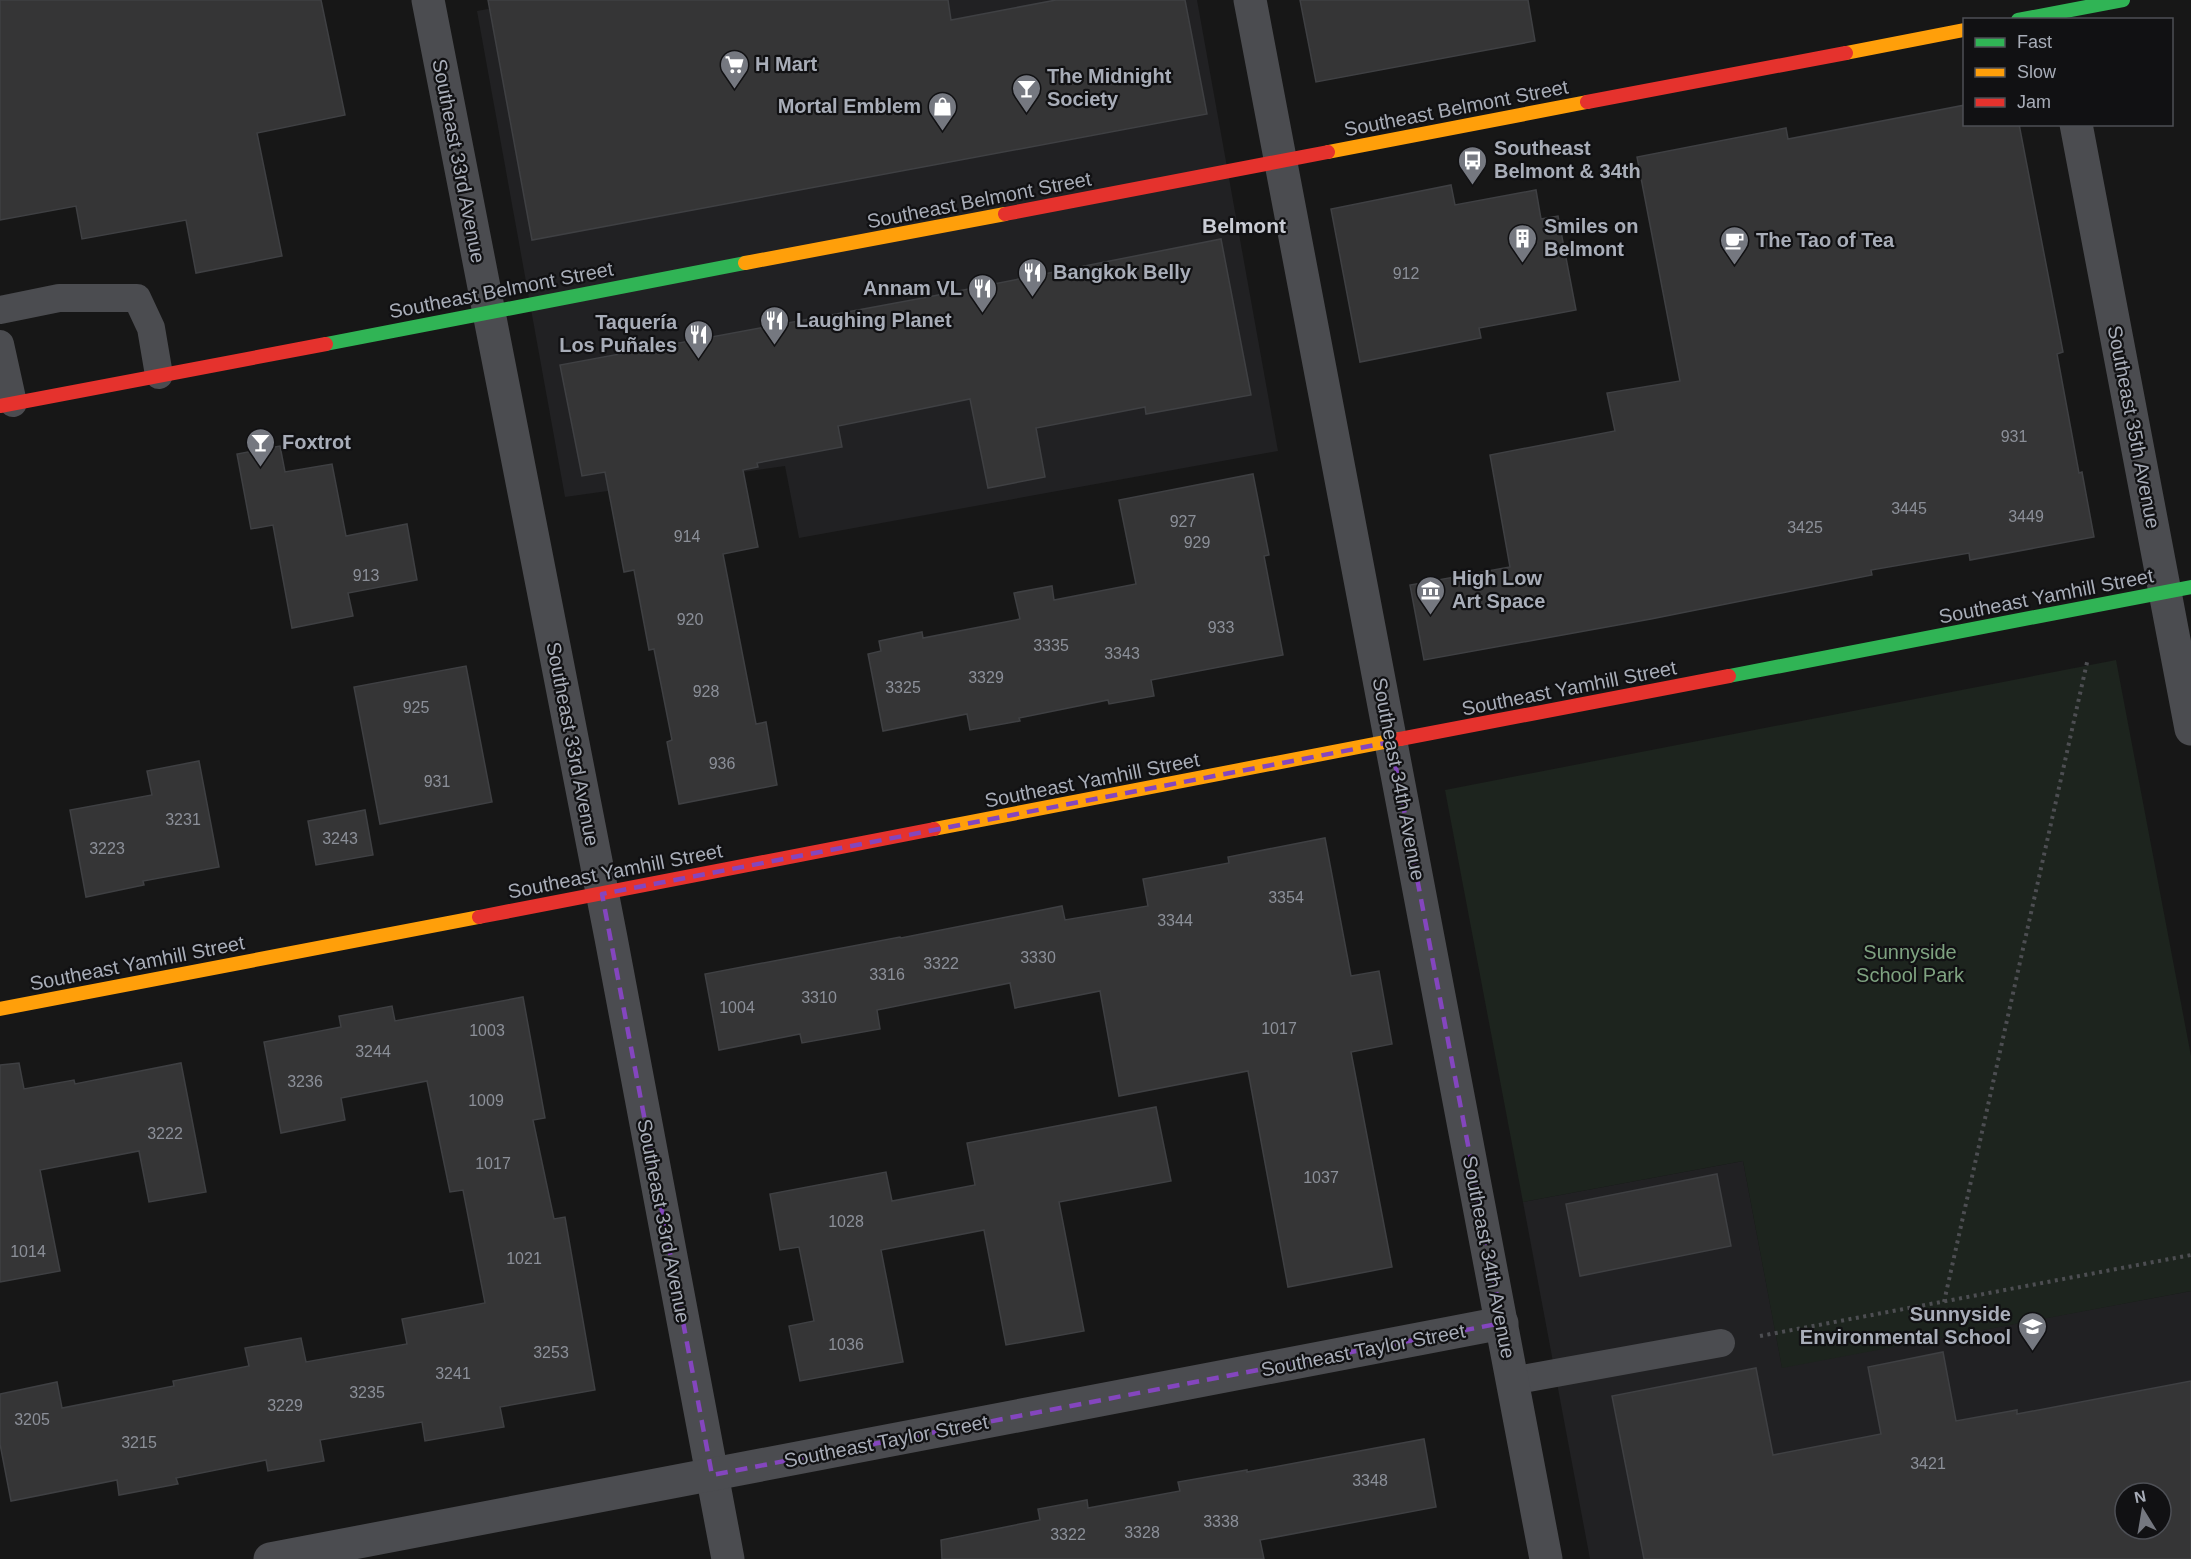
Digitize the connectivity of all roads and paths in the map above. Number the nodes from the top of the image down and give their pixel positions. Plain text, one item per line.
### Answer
1 (428, 0) edge
2 (1250, 0) edge
3 (2123, 0) edge
4 (2054, 11) edge
5 (2026, 18) edge
6 (1963, 30) edge
7 (2076, 126) edge
8 (1281, 161) junction
9 (0, 310) edge
10 (489, 312) junction
11 (0, 344) edge
12 (159, 375) junction
13 (6, 405) edge
14 (2178, 590) edge
15 (2088, 658) dead end
16 (2191, 729) edge
17 (1391, 742) junction
18 (602, 894) junction
19 (0, 1010) edge
20 (2191, 1255) edge
21 (1944, 1302) junction
22 (1502, 1323) junction
23 (1721, 1343) joint
24 (1512, 1381) junction
25 (711, 1475) junction
26 (277, 1558) edge
27 (728, 1559) edge
28 (1546, 1559) edge

1 - 10 street, Southeast 33rd Avenue
2 - 8 street, Southeast 34th Avenue
3 - 4 street
4 - 5 street
6 - 8 street, Southeast Belmont Street
7 - 14 street, Southeast 35th Avenue
8 - 10 street, Southeast Belmont Street
8 - 17 street, Southeast 34th Avenue
9 - 12 lane
10 - 12 street, Southeast Belmont Street
10 - 18 street, Southeast 33rd Avenue
11 - 13 lane
12 - 13 street, Southeast Belmont Street
14 - 16 street, Southeast 35th Avenue
14 - 17 street, Southeast Yamhill Street
15 - 21 path
17 - 18 street, Southeast Yamhill Street
17 - 22 street, Southeast 34th Avenue
18 - 19 street, Southeast Yamhill Street
18 - 25 street, Southeast 33rd Avenue
20 - 21 path
21 - 23 path
22 - 24 street, Southeast 34th Avenue
22 - 25 street, Southeast Taylor Street
23 - 24 lane
24 - 28 street, Southeast 34th Avenue
25 - 26 street, Southeast Taylor Street
25 - 27 street, Southeast 33rd Avenue

